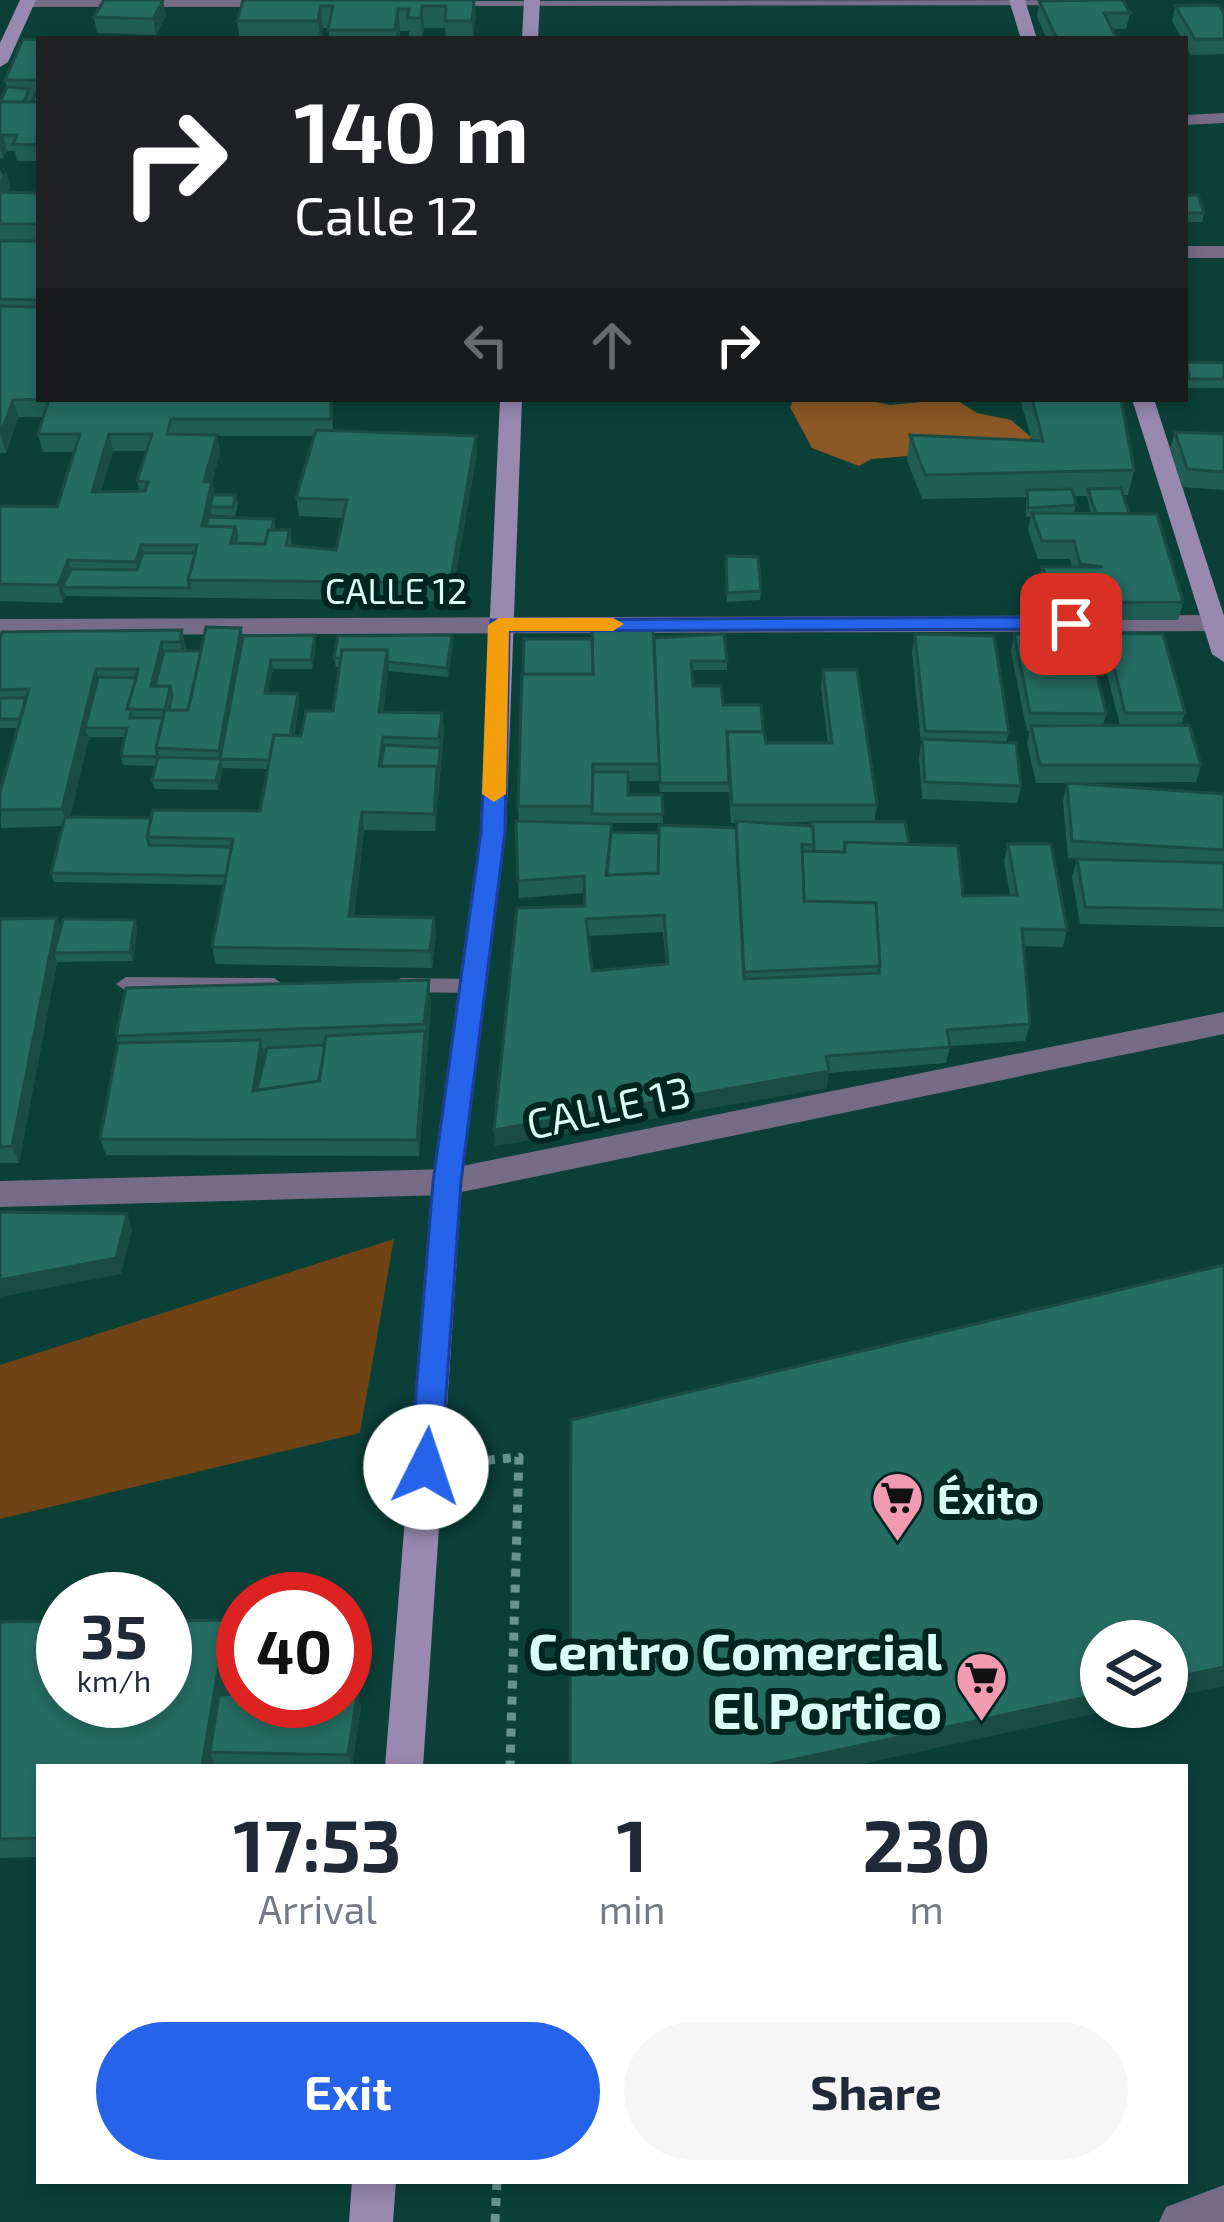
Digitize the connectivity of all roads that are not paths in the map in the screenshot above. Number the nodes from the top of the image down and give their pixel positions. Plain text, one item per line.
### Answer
1 (532, 0) edge
2 (1104, 0) edge
3 (27, 1) edge
4 (417, 1) edge
5 (1018, 1) edge
6 (302, 2) edge
7 (530, 36) edge
8 (1028, 36) edge
9 (0, 62) edge
10 (1224, 118) edge
11 (1188, 120) edge
12 (1188, 252) edge
13 (1224, 252) edge
14 (511, 402) edge
15 (1144, 402) edge
16 (1219, 623) edge
17 (499, 625) junction
18 (0, 627) edge
19 (1224, 654) edge
20 (126, 984) edge
21 (288, 985) edge
22 (380, 986) edge
23 (473, 986) junction
24 (1224, 1023) edge
25 (447, 1182) junction
26 (0, 1194) edge
27 (404, 1764) edge
28 (374, 2184) edge
29 (1224, 2207) edge
30 (370, 2222) edge
31 (1181, 2222) edge

1 - 4 street
1 - 5 street
1 - 7 street
2 - 5 street
3 - 6 street
3 - 9 street
5 - 8 street
10 - 11 street
12 - 13 street
14 - 17 street
15 - 16 street
16 - 17 street, CALLE 12
16 - 19 street
17 - 18 street, CALLE 12
17 - 23 street
20 - 21 lane
22 - 23 lane
23 - 25 street
24 - 25 street, CALLE 13
25 - 26 street, CALLE 13
25 - 27 street
28 - 30 street
29 - 31 street

